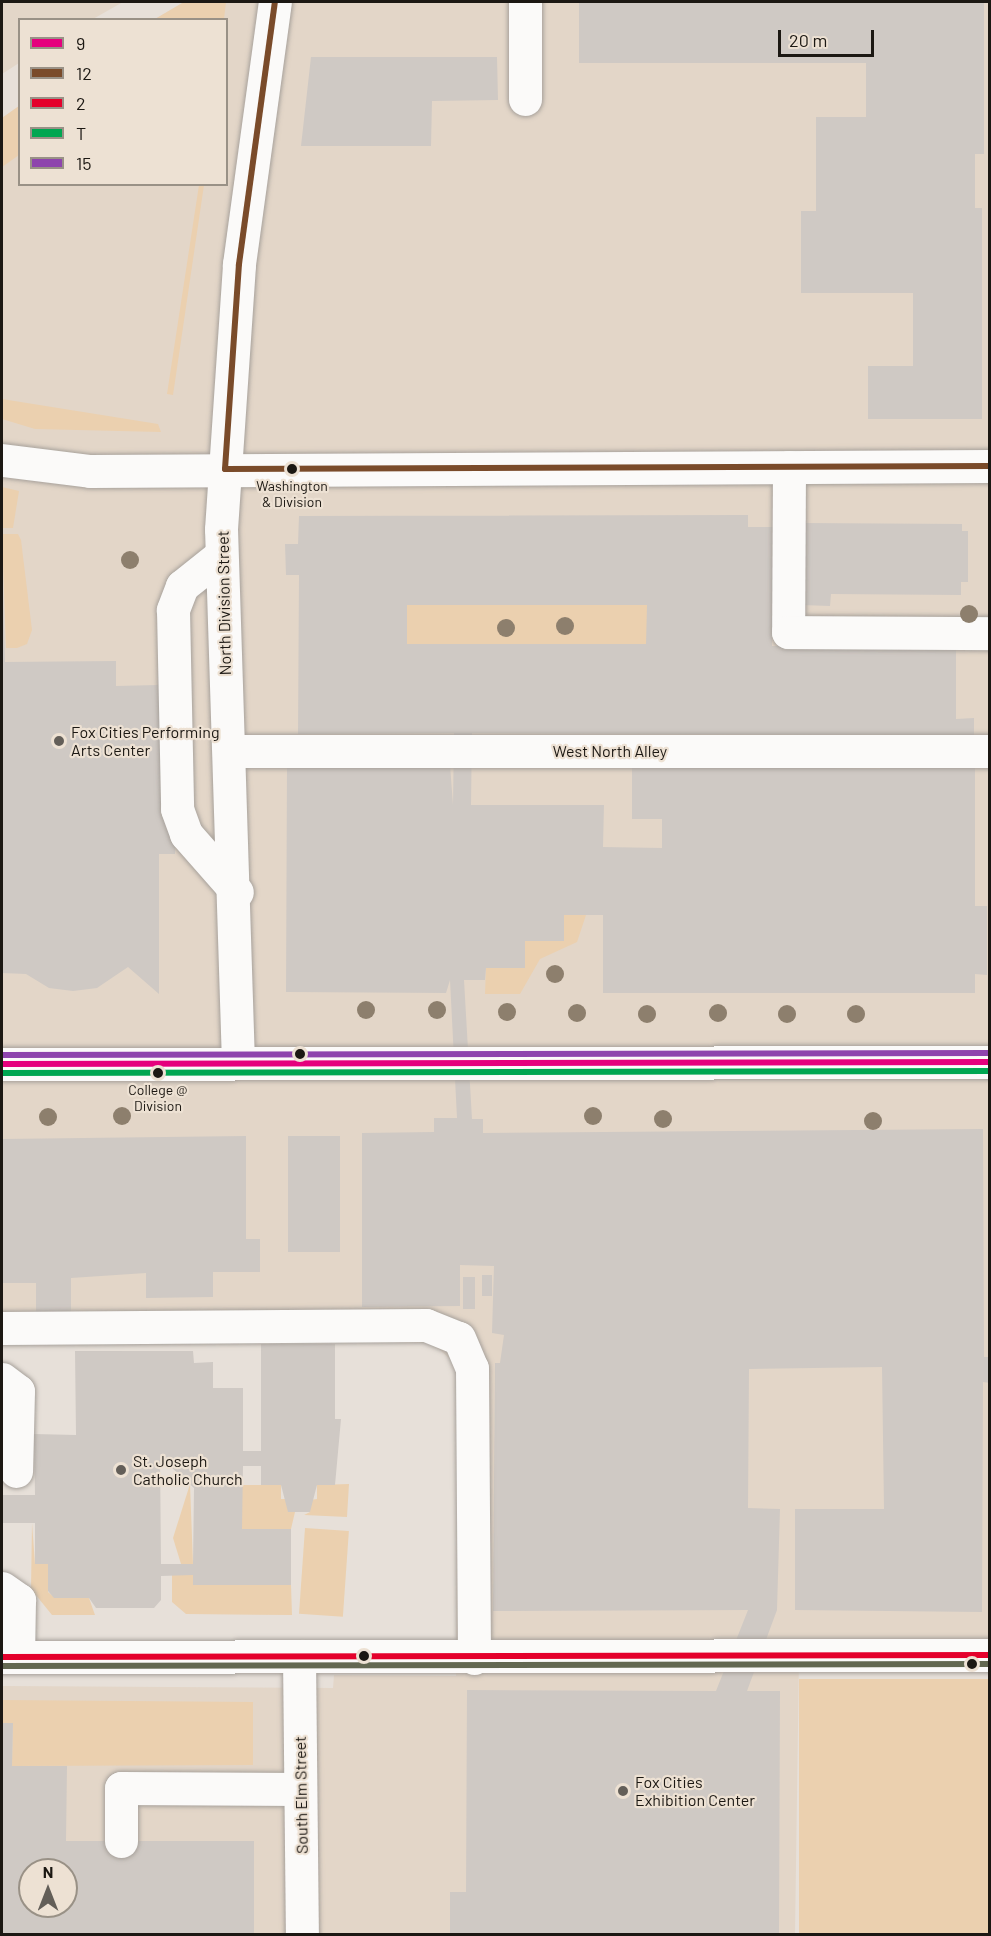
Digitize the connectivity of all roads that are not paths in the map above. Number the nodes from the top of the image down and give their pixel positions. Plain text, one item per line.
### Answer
1 (275, 2) edge
2 (525, 2) edge
3 (525, 99) dead end
4 (2, 460) edge
5 (990, 466) edge
6 (789, 467) junction
7 (225, 469) junction
8 (221, 555) junction
9 (990, 633) edge
10 (230, 751) junction
11 (990, 751) edge
12 (237, 892) junction
13 (990, 1062) edge
14 (2, 1064) edge
15 (238, 1064) junction
16 (2, 1329) edge
17 (2, 1379) edge
18 (16, 1471) dead end
19 (2, 1588) edge
20 (990, 1655) edge
21 (299, 1656) junction
22 (10, 1657) edge
23 (474, 1658) junction
24 (300, 1789) junction
25 (121, 1841) dead end
26 (302, 1935) edge

1 - 7 street, North Division Street
2 - 3 street
4 - 7 street
5 - 6 street
6 - 7 street
6 - 9 street
7 - 8 street, North Division Street
8 - 10 street, North Division Street
8 - 12 street
10 - 11 street, West North Alley
10 - 12 street, North Division Street
12 - 15 street, North Division Street
13 - 15 street
14 - 15 street
16 - 23 street
17 - 18 street
19 - 22 street
20 - 23 street
21 - 22 street
21 - 23 street
21 - 24 street, South Elm Street
24 - 25 street
24 - 26 street, South Elm Street

